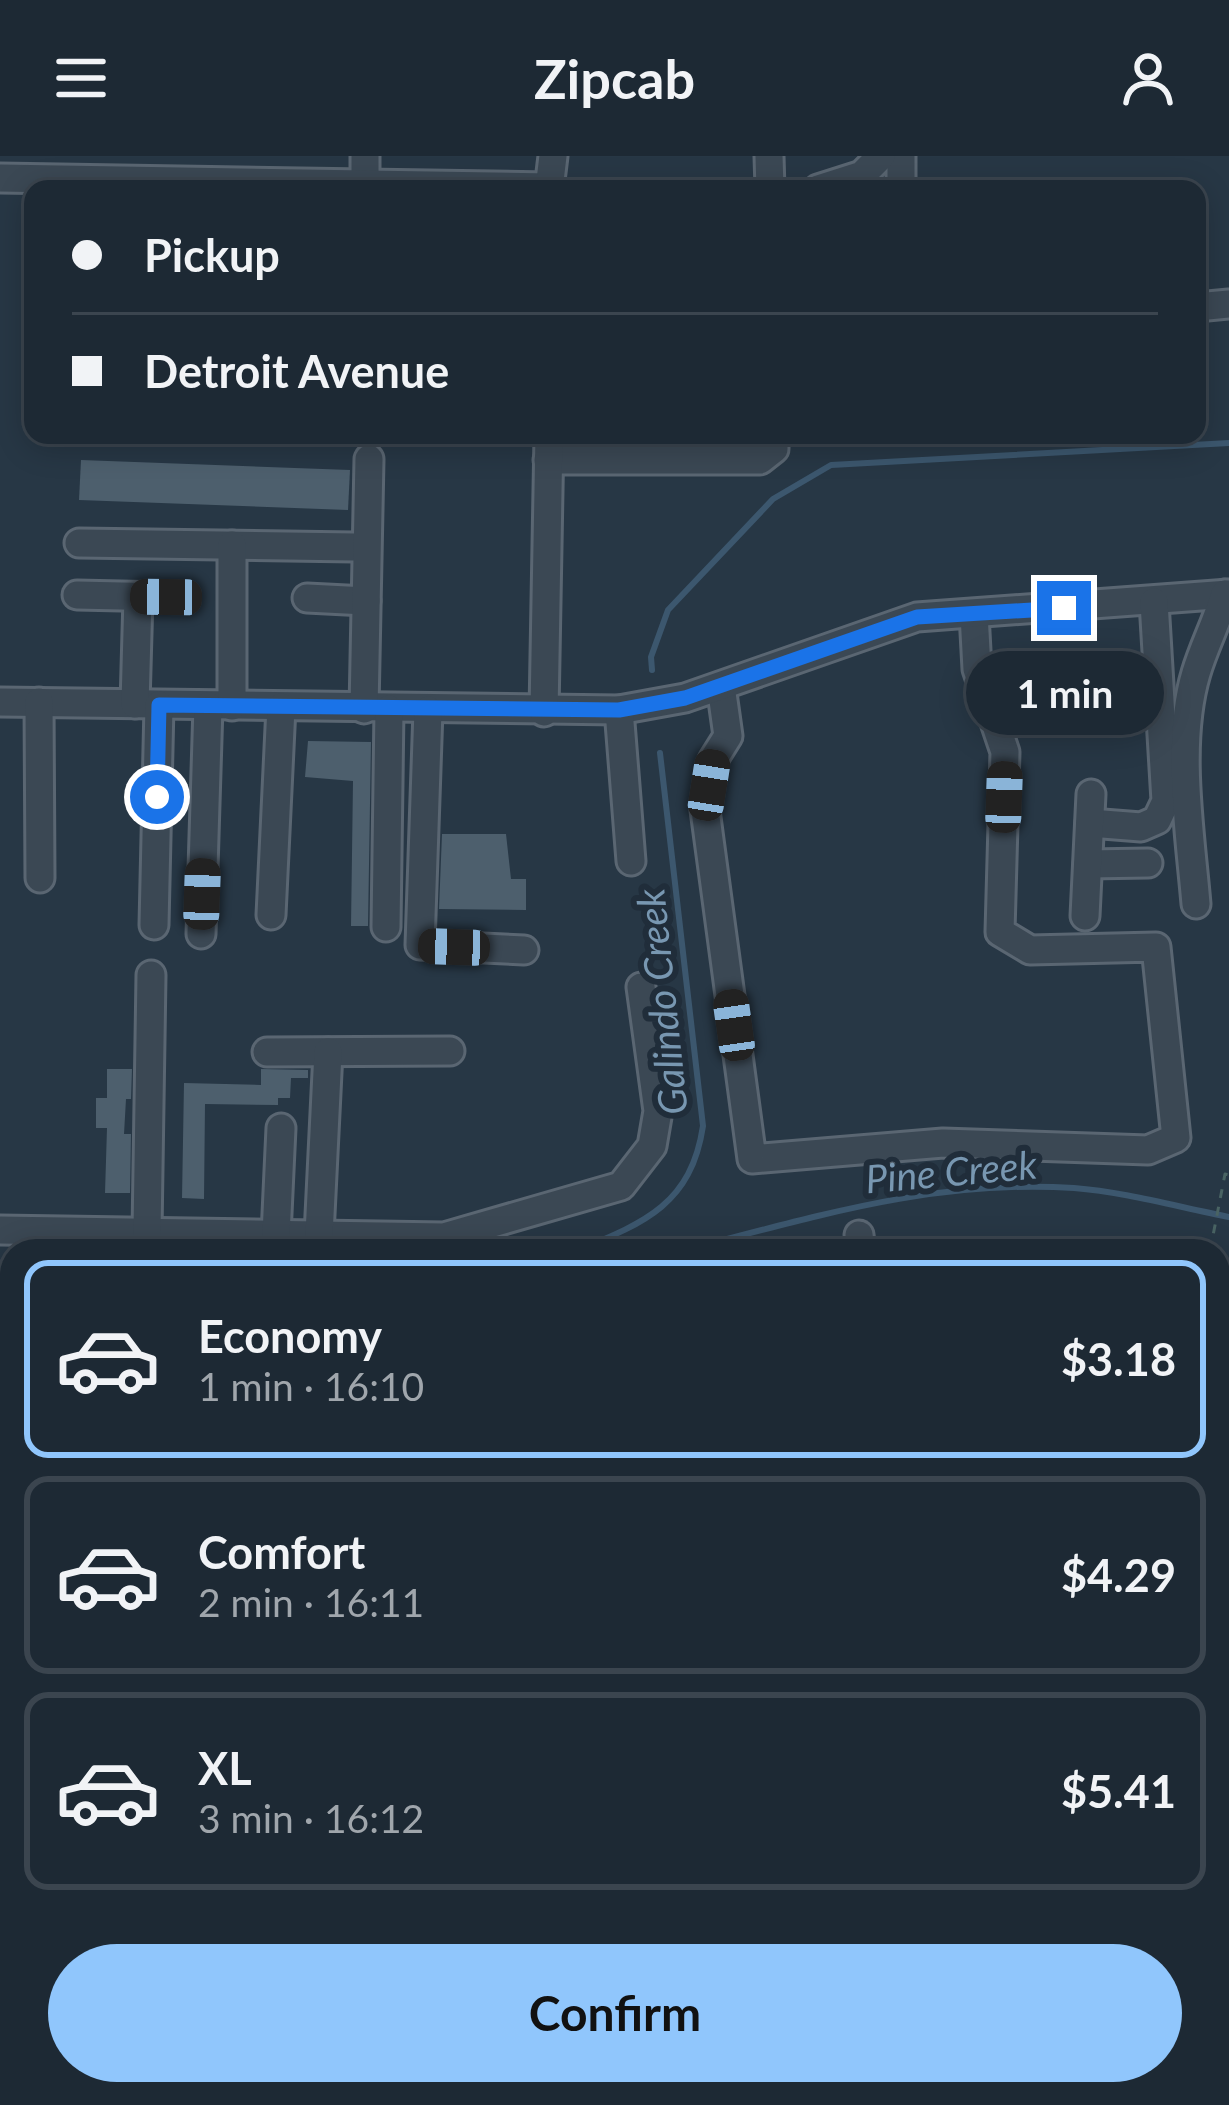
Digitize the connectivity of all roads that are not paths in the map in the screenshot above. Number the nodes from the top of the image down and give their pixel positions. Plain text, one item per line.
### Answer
1 (881, 156) edge
2 (148, 168) edge
3 (218, 176) edge
4 (365, 176) edge
5 (76, 180) edge
6 (426, 180) edge
7 (846, 180) edge
8 (774, 444) edge
9 (549, 448) edge
10 (369, 459) dead end
11 (80, 543) dead end
12 (232, 545) junction
13 (354, 547) dead end
14 (1227, 594) edge
15 (77, 595) dead end
16 (307, 598) dead end
17 (366, 601) junction
18 (1154, 602) junction
19 (974, 614) junction
20 (721, 686) junction
21 (0, 702) edge
22 (39, 703) junction
23 (147, 705) junction
24 (220, 706) junction
25 (281, 707) junction
26 (376, 709) junction
27 (428, 710) junction
28 (619, 710) junction
29 (544, 712) junction
30 (0, 716) edge
31 (632, 860) dead end
32 (1148, 863) dead end
33 (1088, 864) junction
34 (40, 878) dead end
35 (1196, 904) dead end
36 (271, 915) dead end
37 (1085, 916) dead end
38 (154, 926) dead end
39 (386, 927) dead end
40 (201, 934) dead end
41 (524, 950) dead end
42 (151, 975) dead end
43 (640, 987) dead end
44 (450, 1051) dead end
45 (267, 1052) dead end
46 (328, 1052) junction
47 (281, 1128) dead end
48 (0, 1230) edge
49 (146, 1232) junction
50 (277, 1234) junction
51 (319, 1235) junction

1 - 7 street
2 - 3 street
2 - 5 street
3 - 4 street
4 - 6 street
8 - 9 street
9 - 29 street
10 - 17 street
11 - 12 street
12 - 13 street
12 - 24 street
14 - 18 street
14 - 35 street
15 - 23 street
16 - 17 street
17 - 26 street
18 - 19 street
18 - 33 street
19 - 20 street
19 - 20 street
20 - 28 street
21 - 22 street
21 - 30 street
22 - 23 street
22 - 34 street
23 - 24 street
23 - 38 street
24 - 25 street
24 - 40 street
25 - 26 street
25 - 36 street
26 - 27 street
26 - 39 street
27 - 29 street
27 - 41 street
28 - 29 street
28 - 31 street
32 - 33 street
33 - 37 street
42 - 49 street
43 - 51 street
44 - 46 street
45 - 46 street
46 - 51 street
47 - 50 street
48 - 49 street
49 - 50 street
50 - 51 street

